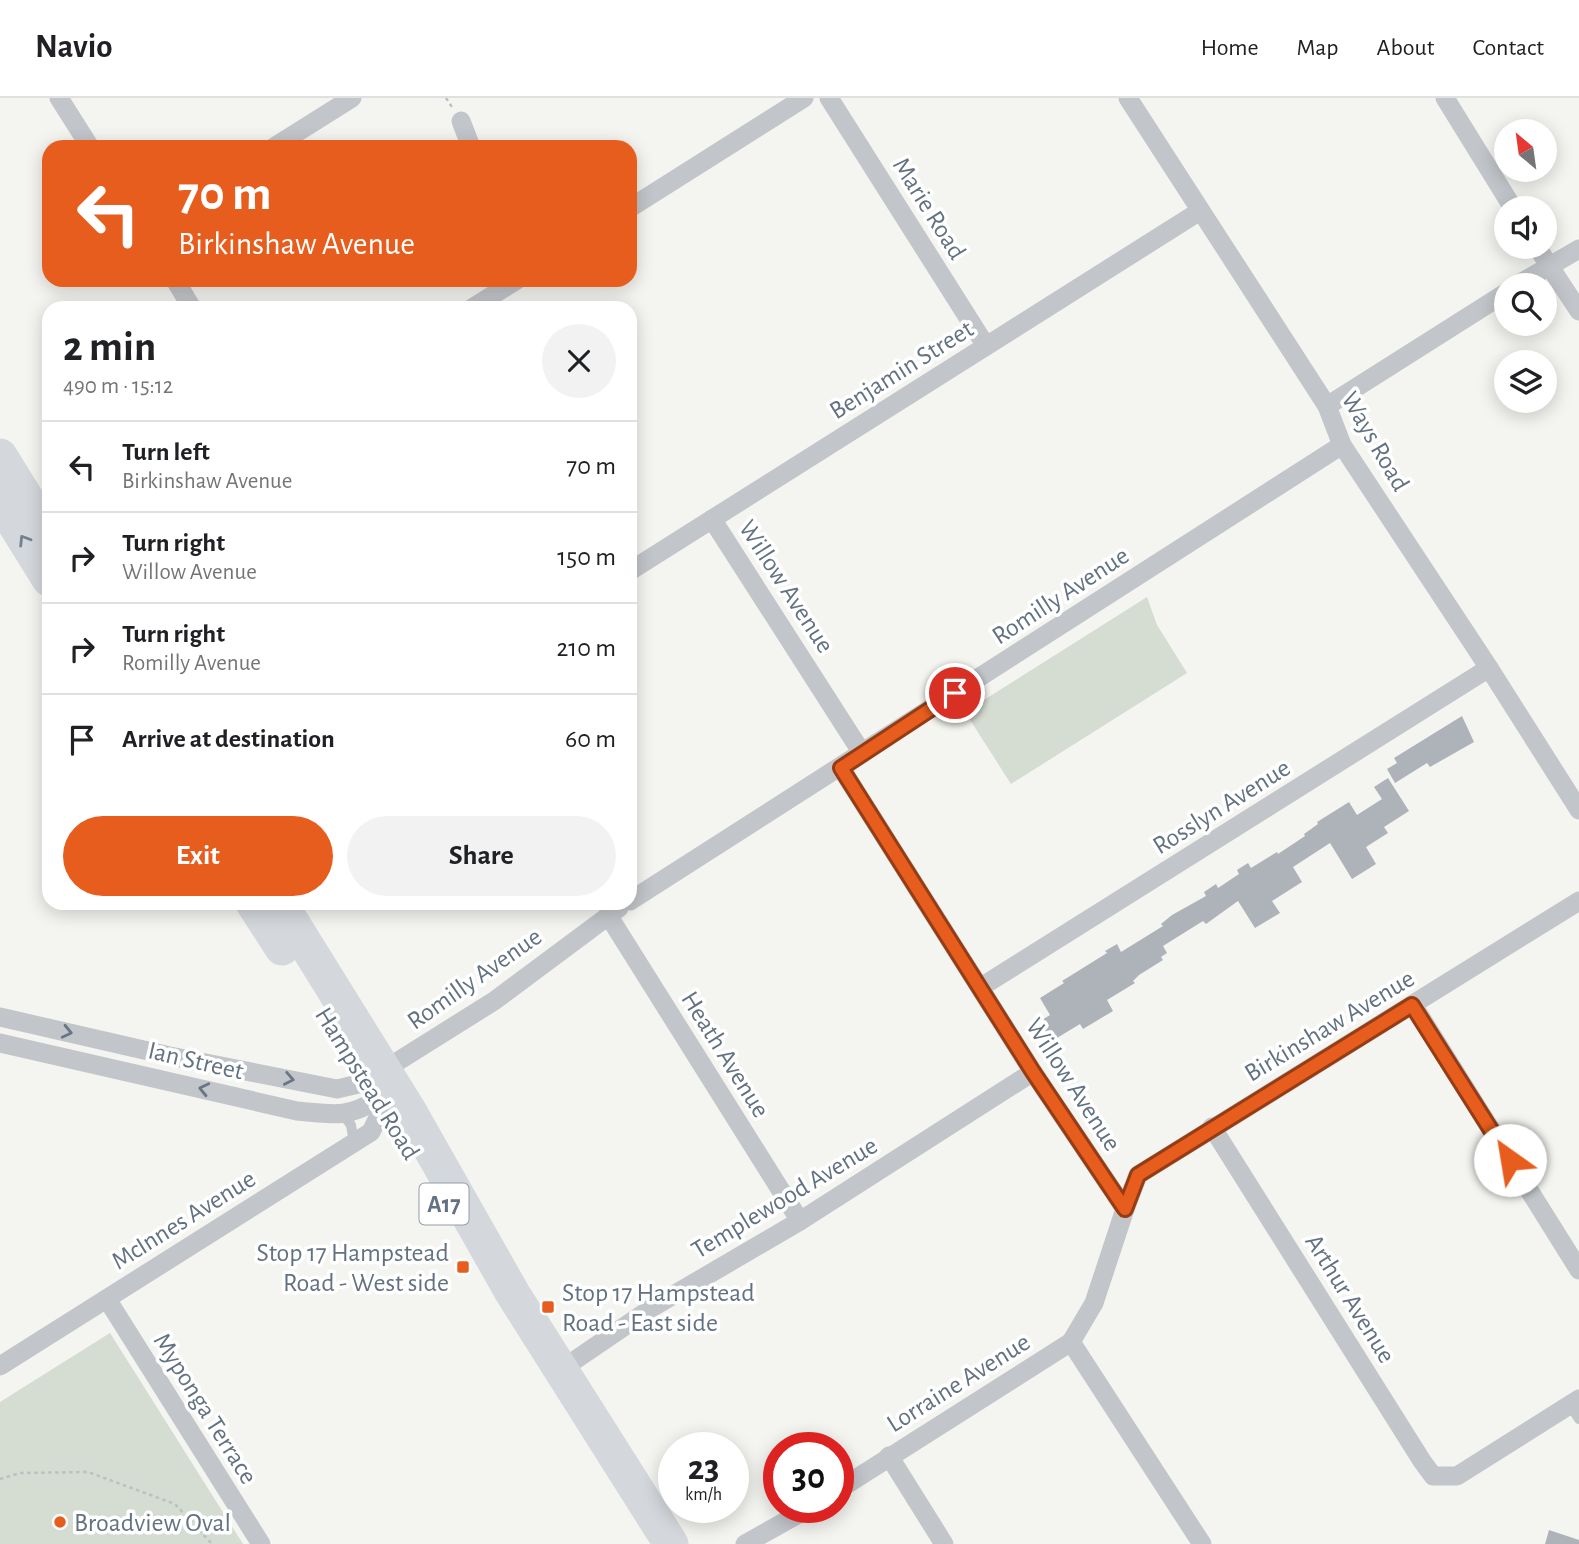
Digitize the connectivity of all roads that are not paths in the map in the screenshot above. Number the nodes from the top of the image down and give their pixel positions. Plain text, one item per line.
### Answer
1 (59, 98) edge
2 (352, 98) edge
3 (804, 98) edge
4 (1128, 98) edge
5 (1445, 98) edge
6 (831, 99) edge
7 (461, 121) dead end
8 (86, 140) edge
9 (285, 140) edge
10 (468, 140) edge
11 (1506, 196) edge
12 (637, 204) edge
13 (1200, 211) junction
14 (1579, 249) edge
15 (1544, 259) edge
16 (1548, 265) junction
17 (1536, 273) edge
18 (506, 287) edge
19 (1494, 300) edge
20 (483, 301) edge
21 (1579, 311) edge
22 (986, 346) junction
23 (1326, 407) junction
24 (1342, 445) junction
25 (0, 456) edge
26 (0, 500) edge
27 (712, 519) junction
28 (42, 524) edge
29 (637, 566) edge
30 (42, 568) edge
31 (1489, 668) junction
32 (862, 753) junction
33 (841, 768) junction
34 (1573, 786) edge
35 (1579, 810) edge
36 (637, 896) edge
37 (1579, 901) edge
38 (258, 910) edge
39 (283, 910) edge
40 (616, 910) edge
41 (608, 915) junction
42 (981, 987) junction
43 (1412, 1005) junction
44 (0, 1017) edge
45 (0, 1043) edge
46 (170, 1056) junction
47 (1033, 1072) junction
48 (162, 1079) junction
49 (384, 1093) junction
50 (343, 1115) junction
51 (1212, 1127) junction
52 (354, 1143) junction
53 (1125, 1209) junction
54 (800, 1221) junction
55 (1579, 1270) edge
56 (107, 1299) junction
57 (1071, 1342) junction
58 (0, 1366) edge
59 (562, 1368) junction
60 (1576, 1408) edge
61 (889, 1456) junction
62 (854, 1479) edge
63 (782, 1523) edge
64 (261, 1544) edge
65 (671, 1544) edge
66 (745, 1544) edge
67 (944, 1544) edge
68 (1202, 1544) edge

1 - 8 street
2 - 9 street
3 - 12 street
4 - 13 street, Ways Road
5 - 11 street
6 - 22 street, Marie Road
7 - 10 street
13 - 22 street, Benjamin Street
13 - 23 street, Ways Road
14 - 16 street
15 - 16 street
16 - 17 street
16 - 21 street
18 - 20 street
19 - 23 street
22 - 27 street, Benjamin Street
23 - 24 street, Ways Road
24 - 31 street, Ways Road
24 - 32 street, Romilly Avenue
25 - 28 highway
30 -> 26 highway
27 - 29 street, Benjamin Street
27 - 32 street, Willow Avenue
31 - 34 street, Ways Road
31 - 42 street, Rosslyn Avenue
32 - 33 street, Romilly Avenue
33 - 36 street, Romilly Avenue
33 - 42 street, Willow Avenue
34 - 35 street, Ways Road
37 - 43 street, Birkinshaw Avenue
38 - 49 highway, Hampstead Road / A17
39 - 49 highway, Hampstead Road / A17
40 - 41 street, Romilly Avenue
41 - 49 street, Romilly Avenue
41 - 54 street, Heath Avenue
42 - 47 street, Willow Avenue
43 - 51 street, Birkinshaw Avenue
43 - 55 street
44 -> 46 street, Ian Street
45 - 48 street, Ian Street
46 - 48 lane
46 -> 49 street, Ian Street
47 - 53 street, Willow Avenue
47 - 54 street, Templewood Avenue
50 -> 48 street, Ian Street
49 - 50 street, Ian Street
49 - 52 street, McInnes Avenue
49 - 59 highway, Hampstead Road / A17
50 - 52 lane
51 - 53 street, Birkinshaw Avenue
51 - 60 street, Arthur Avenue
52 - 56 street, McInnes Avenue
53 - 57 street
54 - 59 street, Templewood Avenue
56 - 58 street, McInnes Avenue
56 - 64 street, Myponga Terrace
57 - 61 street, Lorraine Avenue
57 - 68 street
59 - 65 highway, Hampstead Road / A17
61 - 62 street, Lorraine Avenue
61 - 67 street
63 - 66 street

